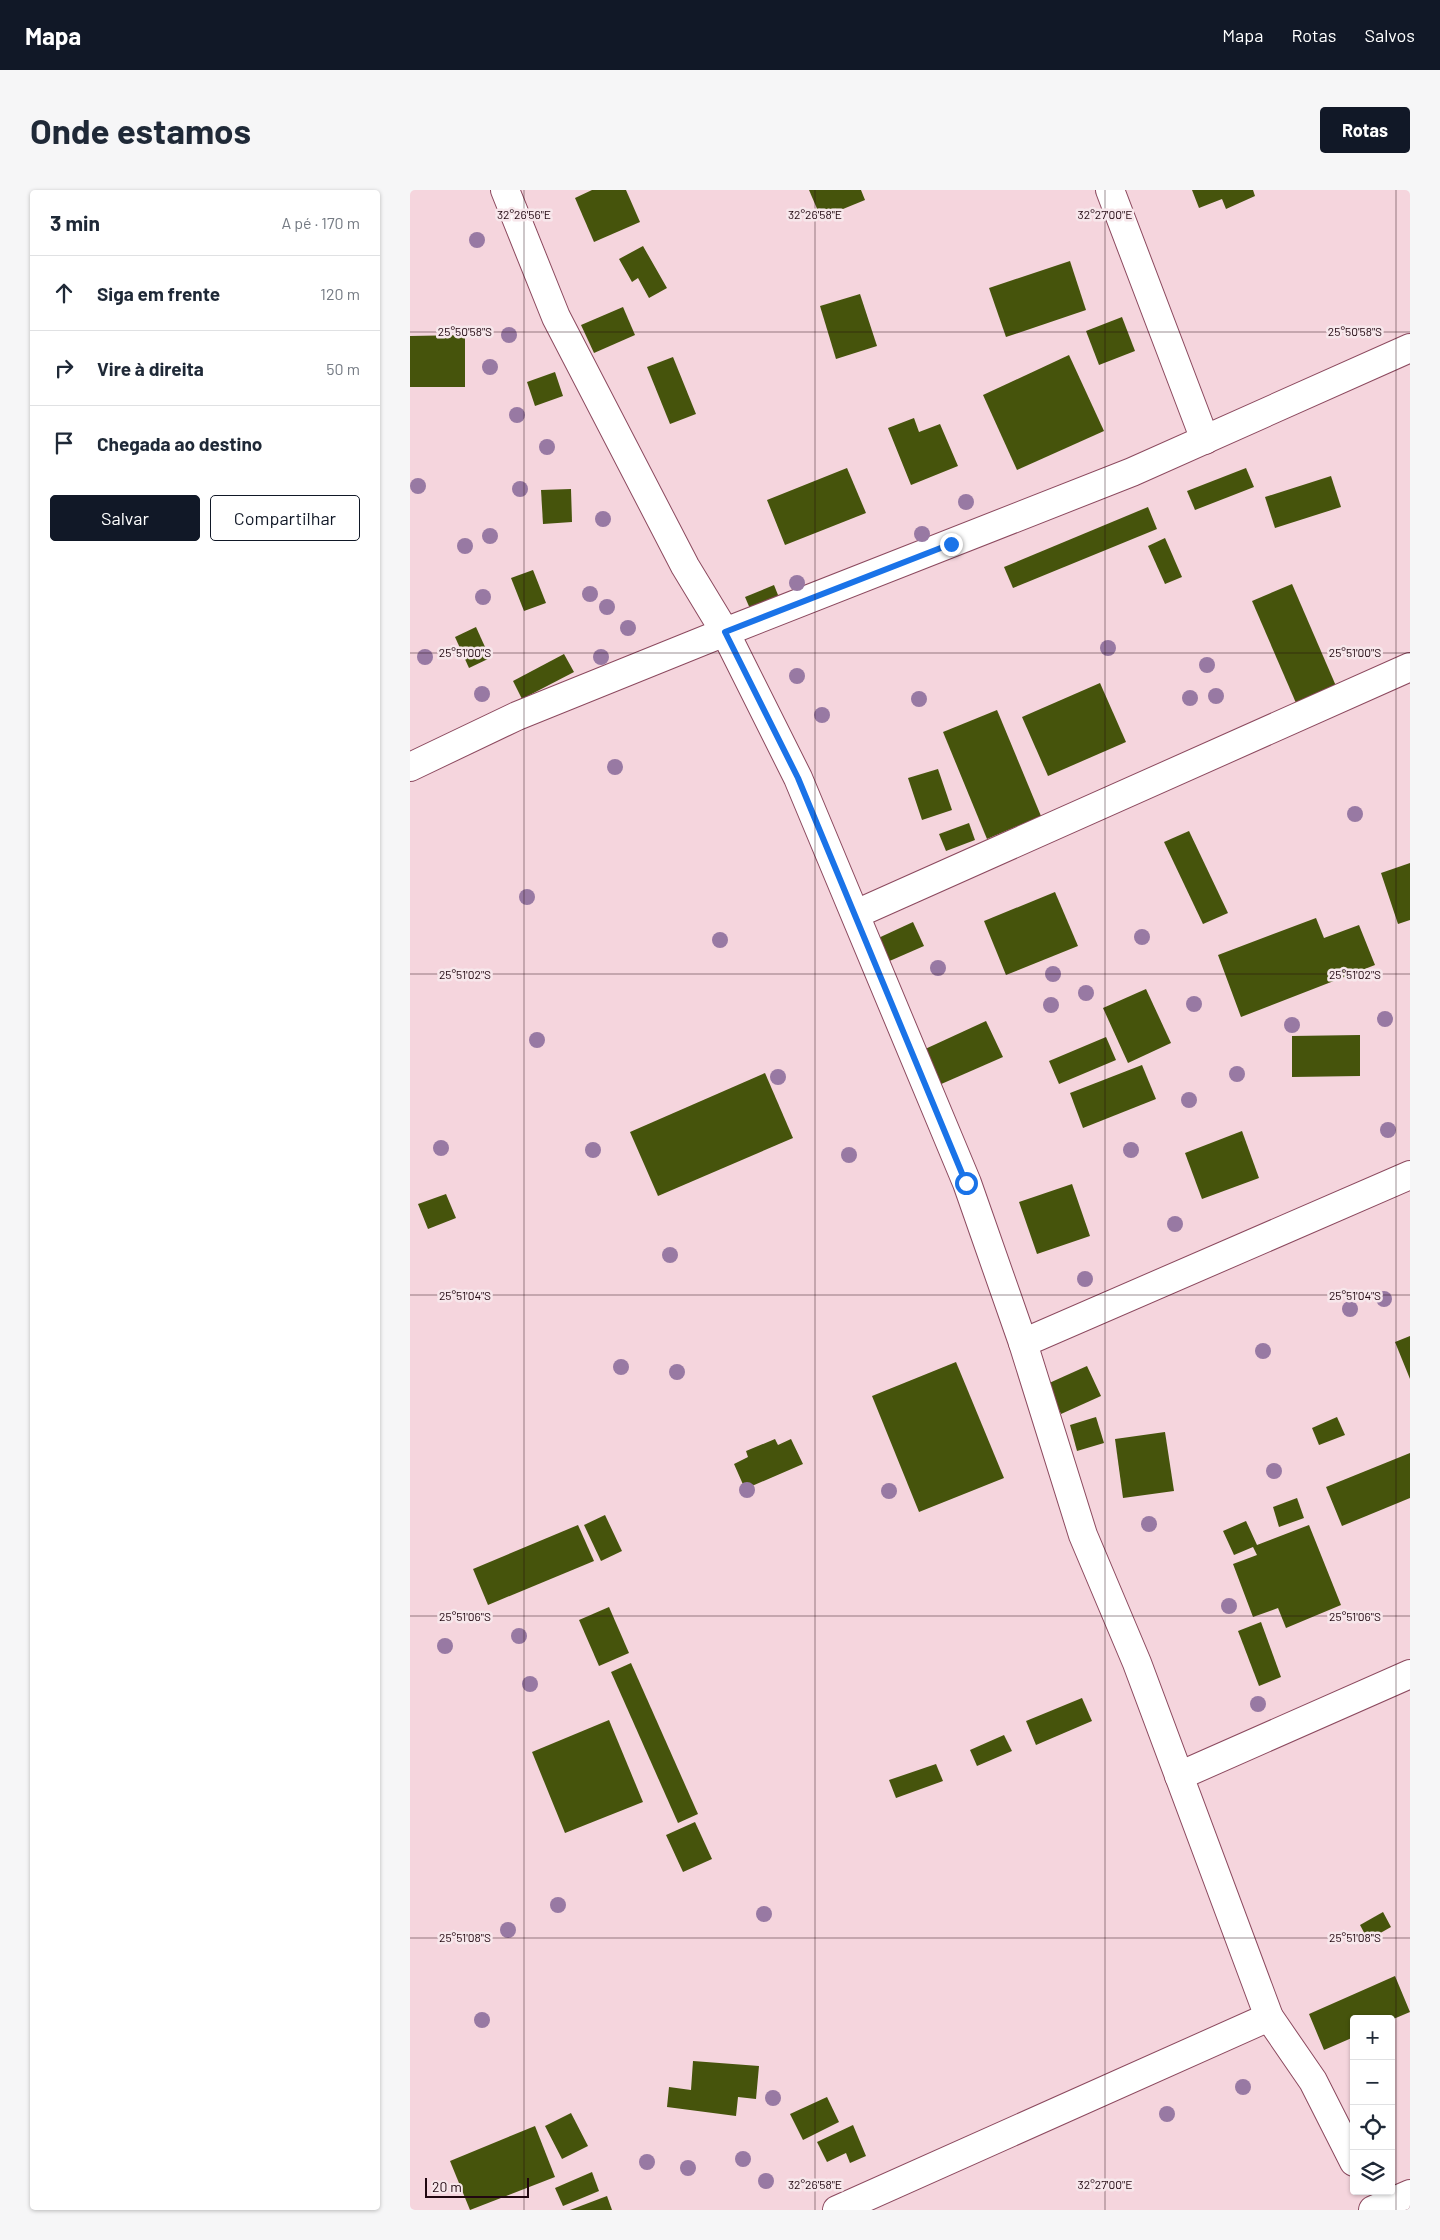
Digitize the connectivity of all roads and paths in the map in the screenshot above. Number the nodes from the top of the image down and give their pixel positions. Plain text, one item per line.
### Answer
1 (504, 190) edge
2 (1110, 190) edge
3 (1410, 348) edge
4 (1205, 440) junction
5 (725, 632) junction
6 (1410, 667) edge
7 (410, 767) edge
8 (856, 914) junction
9 (1410, 1175) edge
10 (1023, 1343) junction
11 (1410, 1674) edge
12 (1179, 1776) junction
13 (1269, 2017) junction
14 (1350, 2154) edge
15 (1410, 2194) edge
16 (1368, 2195) edge
17 (837, 2210) edge
18 (1374, 2210) edge

1 - 5 street
2 - 4 street
3 - 4 street
4 - 5 street
5 - 7 street
5 - 8 street
6 - 8 street
8 - 10 street
9 - 10 street
10 - 12 street
11 - 12 street
12 - 13 street
13 - 14 street
13 - 17 street
15 - 18 street
16 - 18 street

